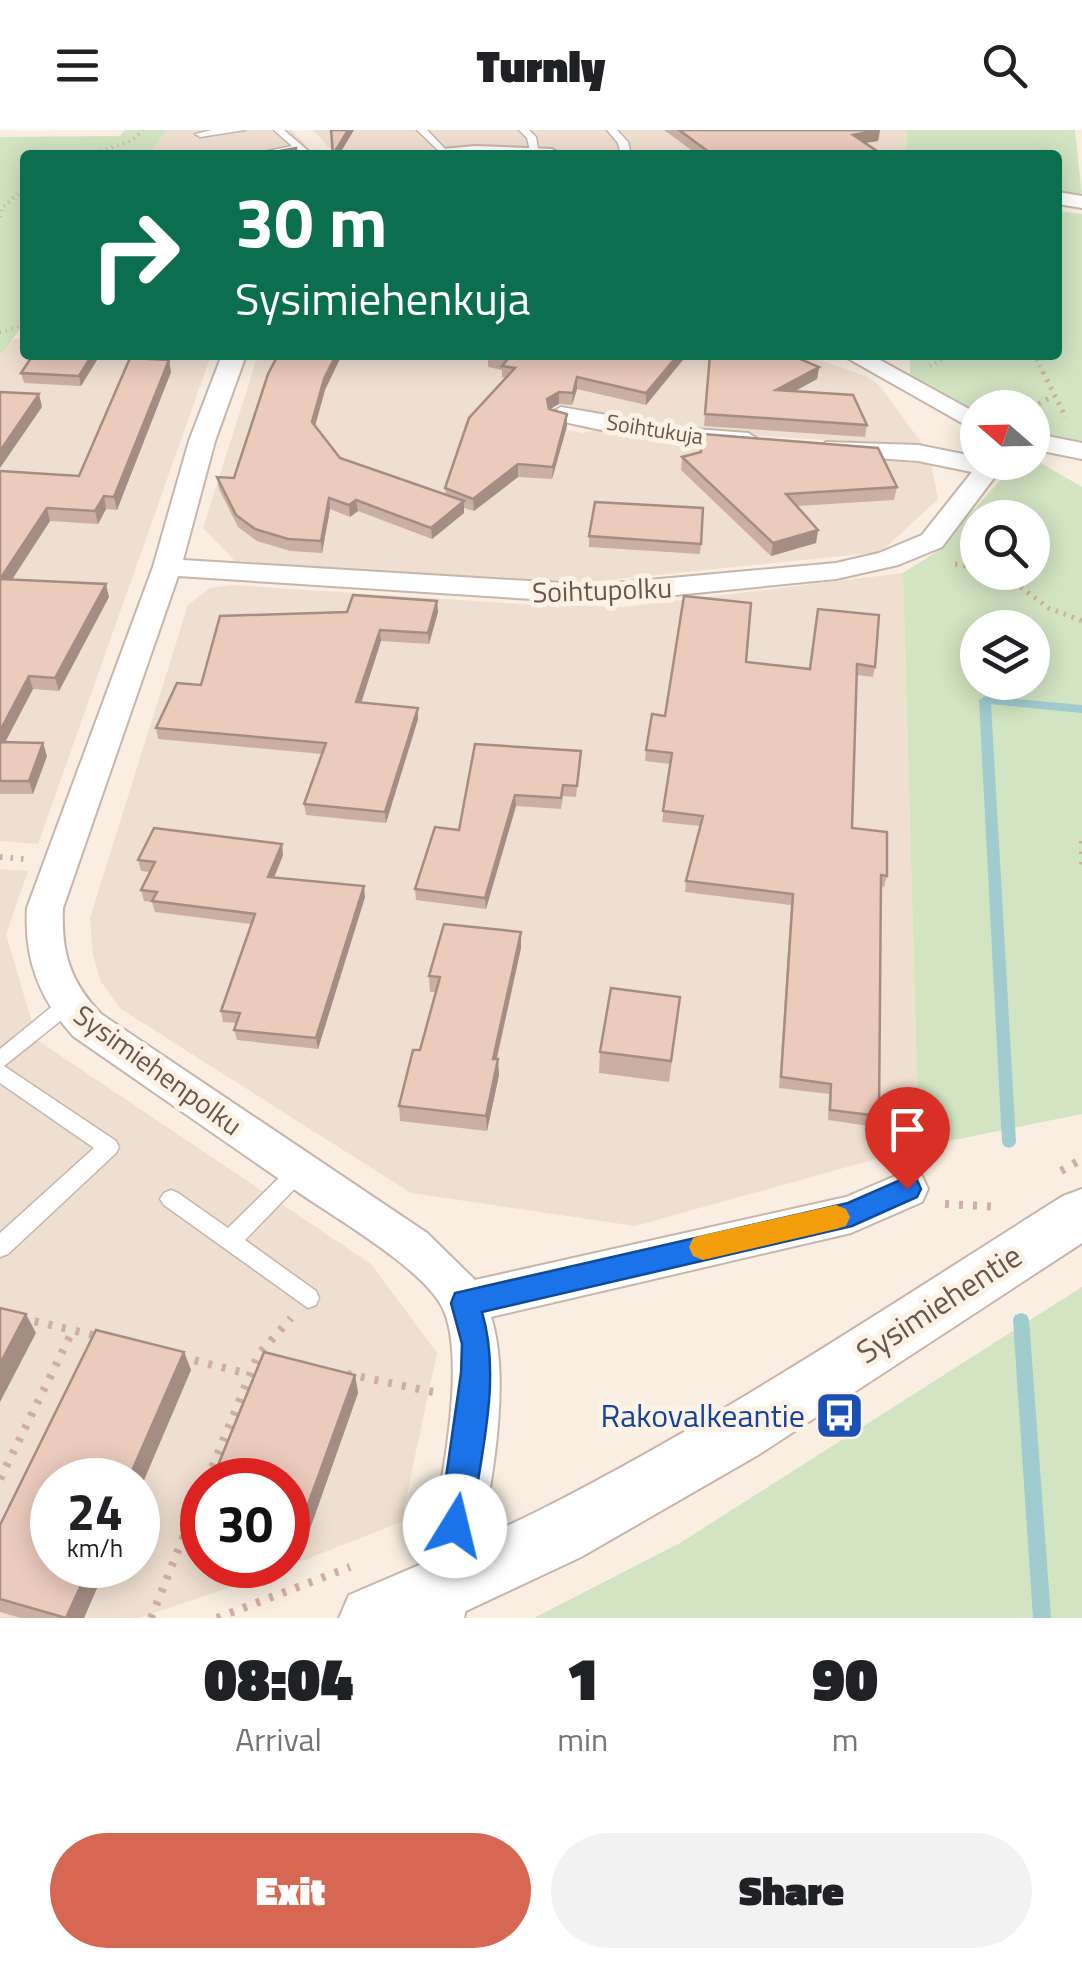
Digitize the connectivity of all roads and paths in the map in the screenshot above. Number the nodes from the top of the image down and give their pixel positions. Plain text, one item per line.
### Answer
1 (142, 130) edge
2 (240, 130) edge
3 (279, 130) edge
4 (422, 130) edge
5 (200, 134) dead end
6 (102, 150) edge
7 (302, 150) edge
8 (441, 150) edge
9 (20, 192) edge
10 (0, 209) edge
11 (0, 217) edge
12 (232, 360) edge
13 (863, 360) edge
14 (1036, 360) edge
15 (1054, 396) junction
16 (1050, 398) edge
17 (561, 414) edge
18 (960, 414) edge
19 (1076, 439) edge
20 (1050, 441) edge
21 (779, 443) edge
22 (818, 446) edge
23 (960, 460) edge
24 (979, 480) edge
25 (167, 567) junction
26 (1025, 590) edge
27 (1082, 621) edge
28 (1082, 840) edge
29 (1082, 865) edge
30 (66, 1004) junction
31 (0, 1060) edge
32 (0, 1073) edge
33 (1082, 1159) edge
34 (300, 1170) junction
35 (907, 1189) joint
36 (1065, 1196) edge
37 (1016, 1197) dead end
38 (172, 1198) dead end
39 (999, 1207) junction
40 (987, 1218) dead end
41 (229, 1241) junction
42 (0, 1247) edge
43 (308, 1298) joint
44 (465, 1303) junction
45 (18, 1317) edge
46 (73, 1330) junction
47 (108, 1339) edge
48 (161, 1352) edge
49 (258, 1355) junction
50 (276, 1359) edge
51 (330, 1370) edge
52 (249, 1374) junction
53 (474, 1401) junction
54 (215, 1458) edge
55 (0, 1479) edge
56 (180, 1545) edge
57 (368, 1590) edge
58 (442, 1604) edge
59 (151, 1618) edge
60 (218, 1618) edge

1 - 6 path
2 - 5 lane
3 - 7 lane
4 - 8 lane
9 - 10 path
10 - 11 path
12 - 25 street, Sysimiehenpolku
13 - 18 street
14 - 15 path
15 - 16 path
15 - 19 path
17 - 21 street, Soihtukuja
19 - 20 street
22 - 23 street
24 - 25 street, Soihtupolku
25 - 30 street, Sysimiehenpolku
26 - 27 path
28 - 29 path
30 - 31 lane
30 - 34 street, Sysimiehenpolku
32 - 42 lane
33 - 36 path
34 - 41 lane
34 - 44 street, Sysimiehenpolku
35 - 39 path
35 - 44 street
36 - 58 street, Sysimiehentie
37 - 39 path
38 - 41 lane
39 - 40 path
41 - 43 lane
43 - 49 path
44 - 53 street, Sysimiehenpolku
45 - 46 path
46 - 47 path
46 - 55 path
48 - 52 path
49 - 50 path
49 - 52 path
51 - 53 path
52 - 54 path
53 - 58 street, Sysimiehenpolku
56 - 59 path
57 - 58 street, Sysimiehentie
57 - 60 path

